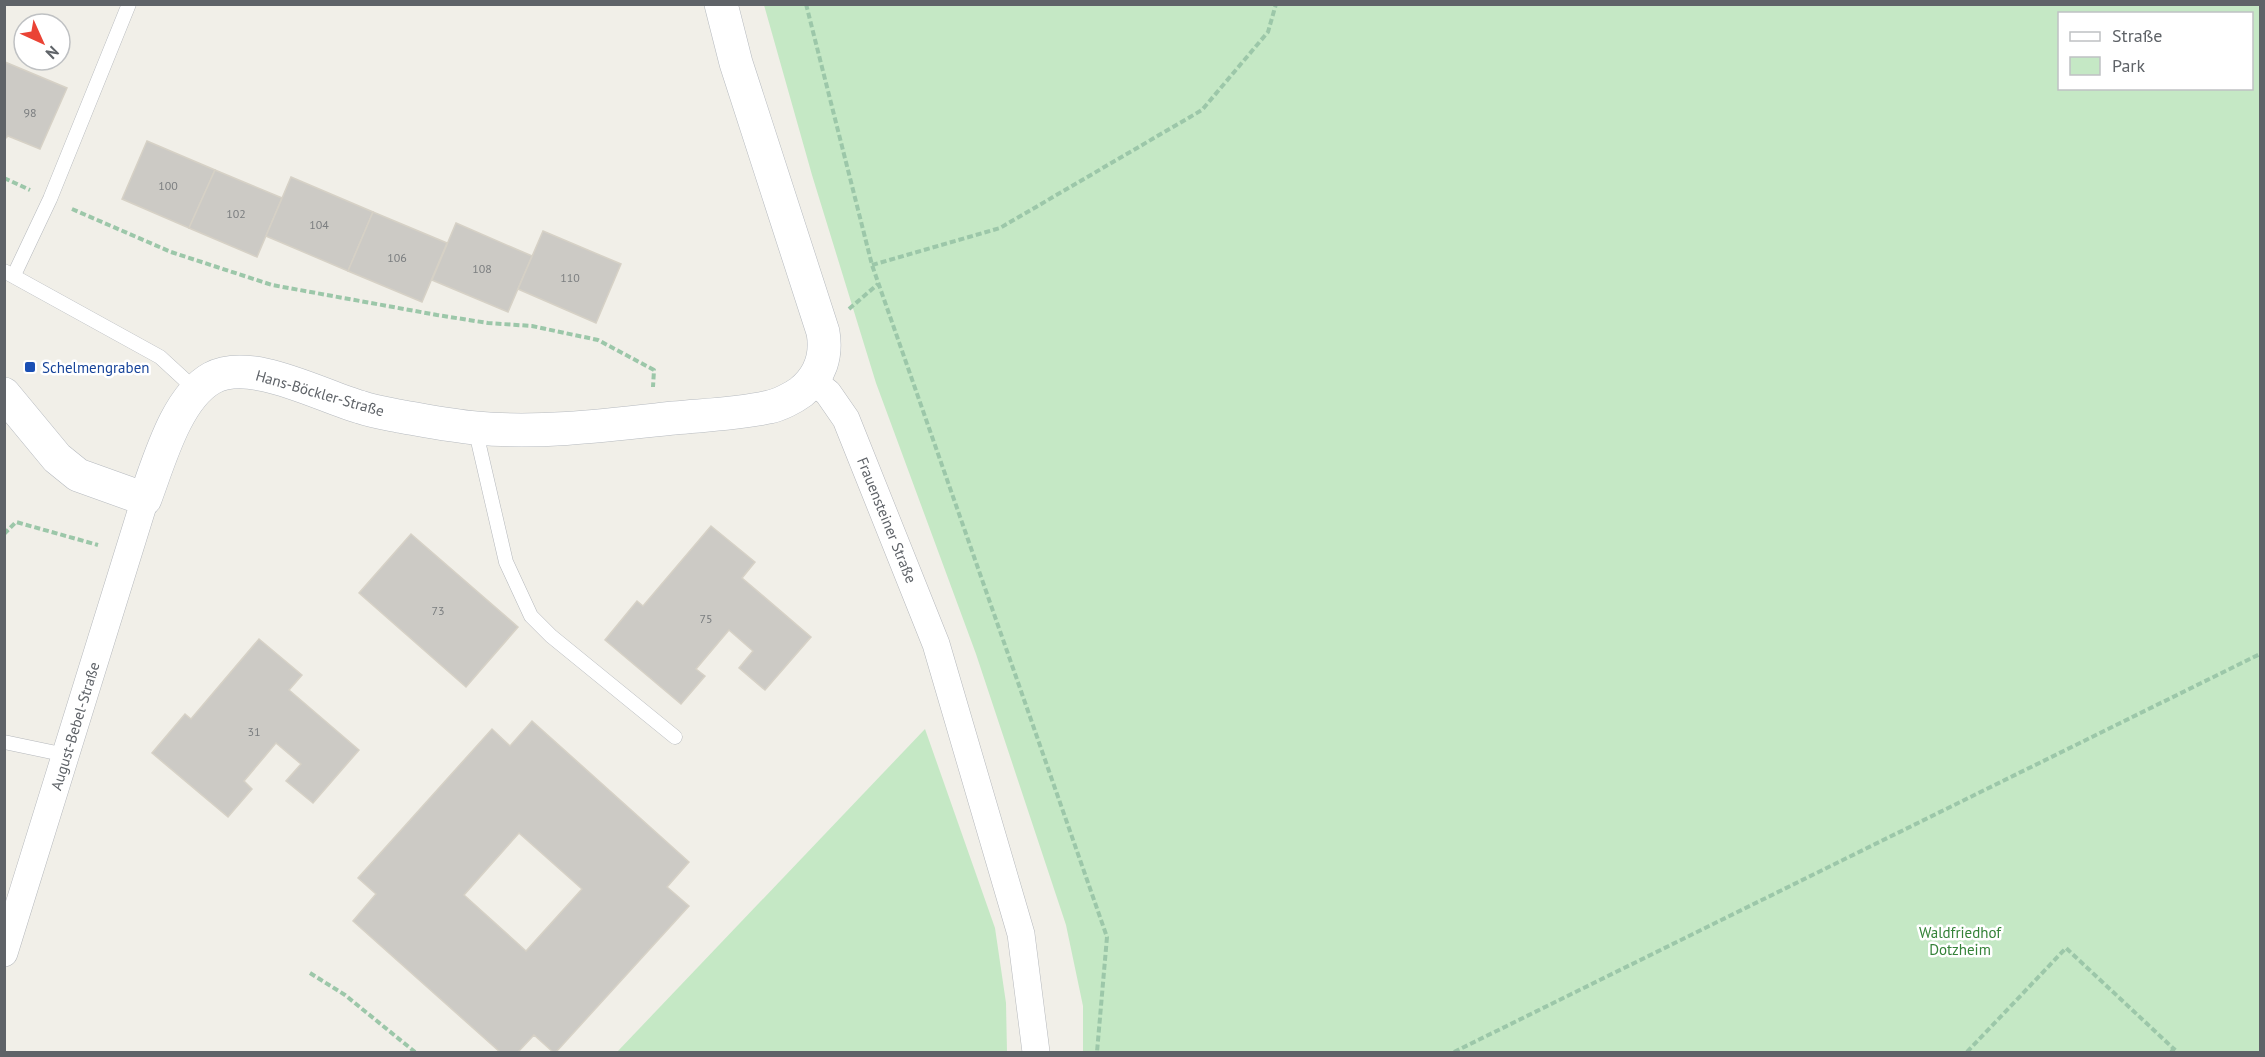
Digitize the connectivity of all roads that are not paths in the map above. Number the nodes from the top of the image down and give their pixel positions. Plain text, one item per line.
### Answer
1 (129, 4) edge
2 (721, 4) edge
3 (9, 273) edge
4 (813, 381) junction
5 (197, 391) junction
6 (4, 394) edge
7 (475, 428) junction
8 (145, 499) junction
9 (675, 737) dead end
10 (4, 742) edge
11 (66, 755) junction
12 (4, 952) edge
13 (1036, 1053) edge

1 - 3 lane
2 - 4 street
3 - 5 lane
4 - 7 street, Hans-Böckler-Straße
4 - 13 street, Frauensteiner Straße
5 - 7 street, Hans-Böckler-Straße
5 - 8 street, Hans-Böckler-Straße
6 - 8 street
7 - 9 lane
8 - 11 street, August-Bebel-Straße
10 - 11 lane
11 - 12 street, August-Bebel-Straße

